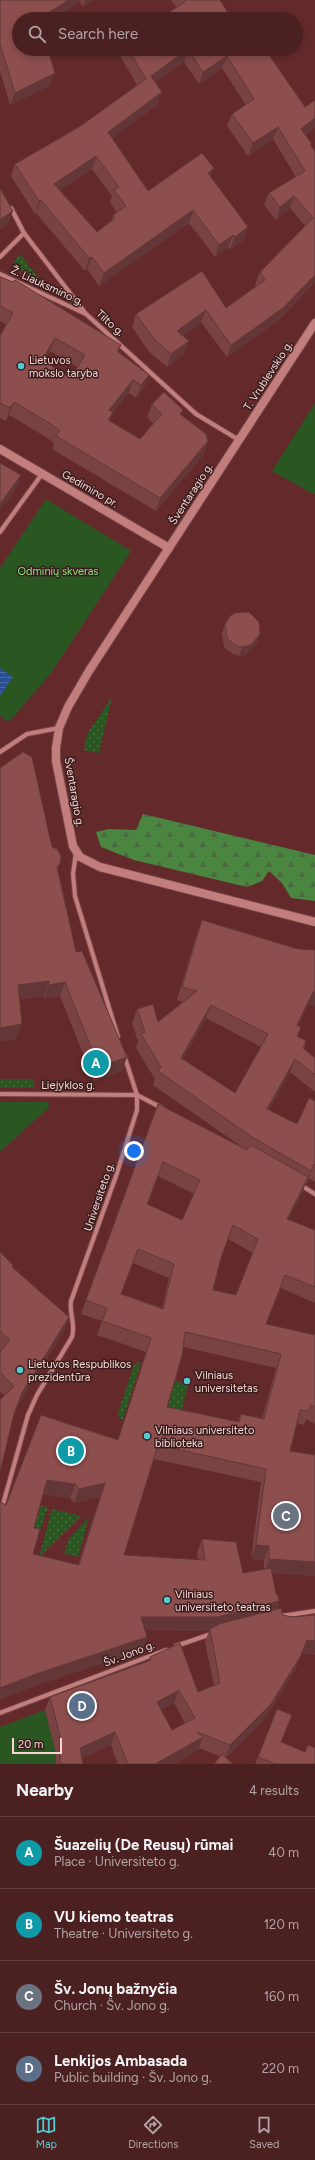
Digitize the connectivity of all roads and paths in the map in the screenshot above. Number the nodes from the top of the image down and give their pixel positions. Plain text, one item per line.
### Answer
1 (7, 201) edge
2 (24, 233) junction
3 (0, 257) edge
4 (0, 274) edge
5 (86, 314) junction
6 (315, 323) edge
7 (240, 441) junction
8 (0, 449) edge
9 (42, 474) junction
10 (0, 532) edge
11 (169, 548) junction
12 (59, 728) junction
13 (0, 752) edge
14 (76, 853) junction
15 (315, 922) edge
16 (119, 1039) edge
17 (121, 1046) edge
18 (0, 1094) edge
19 (137, 1095) junction
20 (168, 1112) edge
21 (296, 1182) edge
22 (315, 1194) edge
23 (0, 1515) edge
24 (315, 1611) edge
25 (279, 1617) edge
26 (217, 1632) edge
27 (0, 1713) edge

1 - 2 street, Tilto g.
2 - 3 street
2 - 5 street, Tilto g.
4 - 5 street, Ž. Liauksmino g.
5 - 7 street, Tilto g.
6 - 7 main road, T. Vrublevskio g.
7 - 11 main road, Šventaragio g.
8 - 9 main road, Gedimino pr.
9 - 10 street
9 - 11 main road, Gedimino pr.
11 - 12 main road, Šventaragio g.
12 - 13 street
12 - 14 main road, Šventaragio g.
14 - 15 main road
14 - 16 street
17 - 19 street, Universiteto g.
18 - 19 street, Liejyklos g.
19 - 20 street
19 - 23 street, Universiteto g.
21 - 22 street
24 - 25 street
26 - 27 street, Šv. Jono g.

